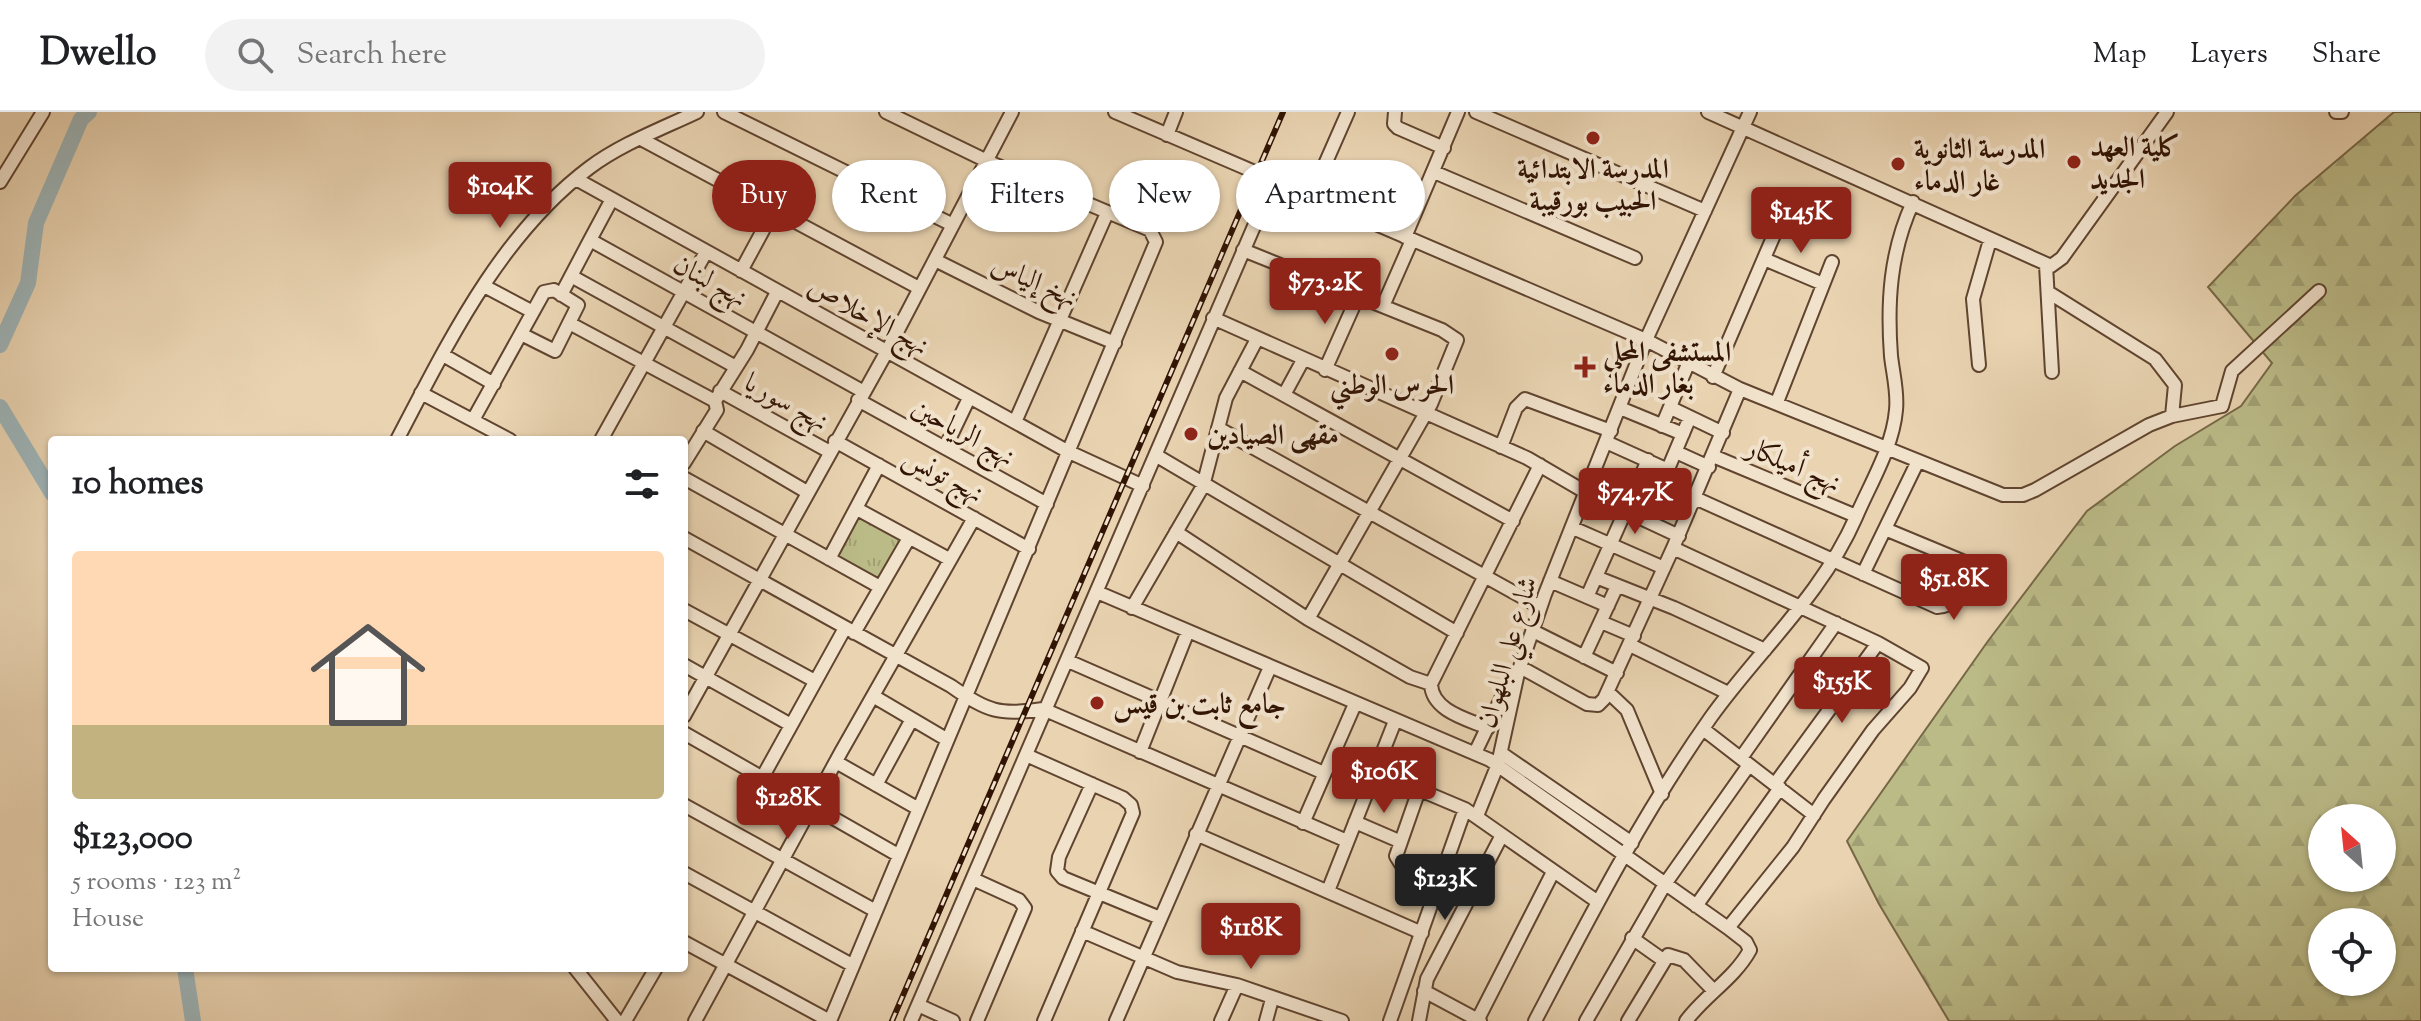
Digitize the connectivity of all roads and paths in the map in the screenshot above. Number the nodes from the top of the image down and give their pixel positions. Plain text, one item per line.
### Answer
1 (43, 112) edge
2 (697, 112) edge
3 (724, 112) edge
4 (886, 112) edge
5 (1012, 112) edge
6 (1115, 112) edge
7 (1176, 112) edge
8 (1348, 112) edge
9 (1395, 112) edge
10 (1458, 112) edge
11 (1476, 112) edge
12 (1708, 112) edge
13 (1750, 112) edge
14 (2167, 112) edge
15 (1133, 116) edge
16 (1743, 127) junction
17 (1167, 135) junction
18 (641, 139) junction
19 (1444, 148) junction
20 (985, 160) edge
21 (990, 160) edge
22 (1327, 160) edge
23 (1236, 164) edge
24 (1434, 172) junction
25 (712, 177) edge
26 (576, 179) junction
27 (0, 182) edge
28 (612, 199) junction
29 (1913, 202) junction
30 (1093, 207) edge
31 (962, 209) edge
32 (1705, 211) junction
33 (1107, 213) junction
34 (953, 225) junction
35 (762, 232) edge
36 (815, 232) edge
37 (1251, 232) edge
38 (1394, 232) edge
39 (1774, 235) dead end
40 (1408, 238) junction
41 (590, 240) junction
42 (1990, 240) junction
43 (1243, 250) junction
44 (706, 252) junction
45 (1635, 258) dead end
46 (1764, 259) junction
47 (935, 260) junction
48 (1832, 262) dead end
49 (2046, 265) junction
50 (741, 271) junction
51 (571, 276) junction
52 (1823, 284) junction
53 (484, 286) junction
54 (919, 288) junction
55 (2319, 291) dead end
56 (777, 292) junction
57 (2048, 292) junction
58 (683, 293) junction
59 (561, 295) junction
60 (1358, 296) junction
61 (1383, 306) junction
62 (533, 312) junction
63 (1213, 318) junction
64 (1060, 321) junction
65 (571, 324) junction
66 (664, 327) junction
67 (756, 332) junction
68 (521, 334) junction
69 (1257, 339) junction
70 (1646, 340) junction
71 (1115, 343) junction
72 (886, 353) junction
73 (443, 355) junction
74 (1303, 360) junction
75 (643, 364) junction
76 (1688, 364) junction
77 (1979, 365) dead end
78 (736, 367) junction
79 (1325, 370) junction
80 (1240, 371) junction
81 (2052, 372) dead end
82 (1713, 377) junction
83 (494, 384) junction
84 (1740, 389) junction
85 (421, 393) junction
86 (1284, 395) junction
87 (717, 396) junction
88 (861, 396) junction
89 (969, 398) junction
90 (1777, 402) junction
91 (1620, 408) junction
92 (1671, 408) junction
93 (1425, 414) junction
94 (2172, 416) junction
95 (1690, 417) junction
96 (473, 420) junction
97 (1015, 422) junction
98 (1662, 426) junction
99 (1218, 428) junction
100 (703, 431) junction
101 (1723, 433) junction
102 (488, 434) edge
103 (1683, 434) junction
104 (399, 436) edge
105 (603, 436) edge
106 (1609, 436) junction
107 (832, 447) junction
108 (1501, 447) junction
109 (945, 448) junction
110 (1885, 449) junction
111 (1067, 451) junction
112 (1676, 452) junction
113 (688, 456) edge
114 (1157, 456) junction
115 (1400, 460) junction
116 (1648, 460) junction
117 (1711, 461) junction
118 (1917, 463) junction
119 (879, 465) junction
120 (1540, 465) junction
121 (1668, 470) junction
122 (1639, 479) junction
123 (688, 480) edge
124 (1143, 486) junction
125 (1203, 486) junction
126 (1660, 488) junction
127 (807, 492) junction
128 (1587, 493) junction
129 (1694, 500) junction
130 (1047, 504) junction
131 (857, 509) junction
132 (1625, 512) junction
133 (1372, 513) junction
134 (1856, 516) junction
135 (974, 518) junction
136 (1513, 521) junction
137 (1573, 528) junction
138 (1885, 529) junction
139 (1176, 532) junction
140 (784, 534) junction
141 (909, 538) junction
142 (688, 540) edge
143 (1676, 542) junction
144 (1610, 544) junction
145 (1029, 549) junction
146 (829, 559) junction
147 (949, 559) junction
148 (1832, 561) junction
149 (1340, 566) junction
150 (1664, 568) junction
151 (1863, 574) junction
152 (1485, 577) junction
153 (1596, 577) junction
154 (759, 580) junction
155 (1550, 581) junction
156 (1617, 586) junction
157 (880, 587) junction
158 (1097, 592) junction
159 (1587, 597) junction
160 (1650, 600) junction
161 (1608, 606) junction
162 (1540, 607) junction
163 (1802, 607) junction
164 (1132, 608) junction
165 (688, 612) edge
166 (1308, 619) junction
167 (1601, 622) junction
168 (1836, 623) junction
169 (850, 631) junction
170 (1188, 631) junction
171 (1533, 631) junction
172 (1457, 633) junction
173 (730, 635) junction
174 (1632, 641) junction
175 (1878, 643) junction
176 (1765, 650) junction
177 (896, 656) junction
178 (1584, 657) junction
179 (1068, 661) junction
180 (688, 667) edge
181 (1270, 667) junction
182 (1519, 670) junction
183 (1617, 673) junction
184 (706, 676) junction
185 (815, 681) junction
186 (1431, 684) junction
187 (1608, 692) junction
188 (1728, 693) junction
189 (873, 696) junction
190 (964, 696) junction
191 (1160, 701) junction
192 (1355, 704) junction
193 (688, 709) edge
194 (1046, 710) junction
195 (912, 719) junction
196 (1395, 721) junction
197 (791, 725) junction
198 (1488, 728) junction
199 (1703, 729) junction
200 (688, 735) edge
201 (1238, 736) junction
202 (946, 739) junction
203 (1140, 752) junction
204 (1475, 753) junction
205 (1026, 755) junction
206 (1500, 758) junction
207 (1745, 761) junction
208 (836, 762) junction
209 (1375, 771) junction
210 (1324, 773) junction
211 (762, 778) junction
212 (1092, 784) junction
213 (876, 785) junction
214 (1217, 785) junction
215 (1777, 786) junction
216 (1419, 790) junction
217 (1662, 794) junction
218 (813, 805) junction
219 (688, 807) edge
220 (917, 808) junction
221 (1465, 809) junction
222 (1814, 815) junction
223 (1477, 816) junction
224 (1355, 822) junction
225 (1303, 823) junction
226 (1196, 834) junction
227 (1502, 835) junction
228 (1347, 841) junction
229 (1399, 841) junction
230 (1632, 843) junction
231 (898, 855) junction
232 (1624, 855) junction
233 (784, 860) junction
234 (1553, 872) junction
235 (688, 875) edge
236 (973, 879) junction
237 (1440, 880) junction
238 (1665, 884) junction
239 (1328, 891) junction
240 (1098, 893) junction
241 (1598, 902) junction
242 (1696, 906) junction
243 (874, 910) junction
244 (754, 913) junction
245 (1160, 918) junction
246 (1728, 928) junction
247 (1082, 931) junction
248 (1422, 933) junction
249 (1632, 938) junction
250 (688, 944) edge
251 (1144, 956) junction
252 (1663, 960) junction
253 (726, 965) junction
254 (852, 965) junction
255 (582, 972) edge
256 (654, 972) edge
257 (1237, 985) junction
258 (1424, 991) junction
259 (1714, 991) junction
260 (1272, 999) junction
261 (918, 1005) junction
262 (700, 1019) edge
263 (1392, 1020) edge
264 (617, 1021) edge
265 (625, 1021) edge
266 (830, 1021) edge
267 (911, 1021) edge
268 (953, 1021) edge
269 (977, 1021) edge
270 (1044, 1021) edge
271 (1116, 1021) edge
272 (1221, 1021) edge
273 (1266, 1021) edge
274 (1342, 1021) edge
275 (1419, 1021) edge
276 (1478, 1021) edge
277 (1535, 1021) edge
278 (1586, 1021) edge
279 (1628, 1021) edge
280 (1686, 1021) edge

1 - 27 street
2 - 18 street
3 - 34 street
4 - 20 street
5 - 21 street
6 - 15 street
7 - 17 street
8 - 22 street
9 - 19 street
10 - 19 street
11 - 32 street
12 - 16 street
13 - 16 street, شارع علي البلهوان
14 - 49 street
15 - 17 street
16 - 29 street
16 - 32 street, شارع علي البلهوان
17 - 23 street
18 - 25 street
18 - 26 street
19 - 24 street
24 - 40 street
24 - 45 street
26 - 28 street, نهج الإخلاص
26 - 53 street
28 - 41 street
28 - 44 street, نهج الإخلاص
29 - 42 street
29 - 110 street
30 - 33 street
31 - 34 street
32 - 70 street, شارع علي البلهوان
33 - 64 street
33 - 71 street
34 - 47 street
35 - 50 street
36 - 54 street
37 - 43 street
38 - 40 street
39 - 46 street
40 - 61 street
40 - 70 street
41 - 51 street
41 - 58 street, نهج لبنان
42 - 49 street
42 - 77 street
43 - 60 street
43 - 63 street
44 - 50 street, نهج الإخلاص
44 - 58 street
46 - 52 street
46 - 82 street
47 - 54 street
47 - 64 street, نهخ إلياس
48 - 52 street
49 - 57 street
50 - 56 street, نهج الإخلاص
51 - 59 street
51 - 66 street
52 - 90 street
53 - 62 street
53 - 73 street
54 - 72 street
55 - 94 street
56 - 67 street
56 - 72 street, نهج الإخلاص
57 - 81 street
57 - 94 street
58 - 66 street
58 - 67 street, نهج لبنان
59 - 62 street
59 - 65 street
60 - 61 street
60 - 79 street
61 - 93 street
62 - 68 street
63 - 69 street
63 - 114 street
64 - 71 street, نهخ إلياس
64 - 97 street
65 - 68 street
65 - 75 street, نهج سوريا
66 - 75 street
66 - 78 street
67 - 78 street
67 - 88 street, نهج لبنان
68 - 83 street
69 - 74 street
69 - 80 street
70 - 76 street
70 - 91 street, شارع علي البلهوان
71 - 111 street
72 - 88 street
72 - 89 street, نهج الإخلاص
73 - 83 street
73 - 85 street
74 - 79 street
74 - 86 street
75 - 87 street, نهج سوريا
75 - 105 street
76 - 82 street
76 - 92 street
78 - 87 street
79 - 93 street
80 - 86 street
80 - 99 street
82 - 84 street
83 - 96 street
84 - 90 street
84 - 101 street
85 - 96 street
85 - 104 street
86 - 115 street
87 - 100 street
87 - 107 street, نهج سوريا
88 - 107 street
88 - 109 street, نهج الرياحين
89 - 97 street, نهج الإخلاص
89 - 109 street
90 - 110 street
91 - 98 street
91 - 106 street, شارع علي البلهوان
92 - 95 street
92 - 98 street
93 - 108 street
93 - 115 street
94 - 118 street
95 - 101 street
95 - 103 street
96 - 102 street
97 - 111 street, نهج الإخلاص
98 - 103 street
99 - 125 street
99 - 133 street
100 - 113 street
100 - 127 street
101 - 117 street
103 - 112 street
106 - 108 street
106 - 116 street
106 - 128 street, شارع علي البلهوان
107 - 119 street, نهج تونس
107 - 127 street
108 - 120 street
109 - 130 street, نهج الرياحين
110 - 118 street
110 - 134 street
111 - 124 street, نهج الإخلاص
111 - 130 street
112 - 117 street, نهج أميلكار
112 - 121 street
114 - 124 street
114 - 125 street
115 - 133 street
115 - 136 street
116 - 121 street
116 - 122 street
117 - 129 street
117 - 134 street, نهج أميلكار
118 - 138 street
119 - 131 street
119 - 135 street, نهج تونس
120 - 128 street
120 - 136 street
121 - 126 street
122 - 126 street
122 - 132 street
123 - 140 street
124 - 158 street
125 - 139 street
125 - 149 street
126 - 129 street
127 - 140 street
128 - 132 street
128 - 137 street, شارع علي البلهوان
129 - 143 street
129 - 148 street
130 - 145 street
131 - 141 street
131 - 146 street
132 - 143 street
132 - 144 street
133 - 149 street
133 - 152 street
134 - 148 street
135 - 145 street, نهج تونس
135 - 147 street
136 - 152 street
137 - 144 street
137 - 155 street, شارع علي البلهوان
138 - 151 street
138 - 151 street
139 - 164 street
139 - 166 street
140 - 146 street
140 - 154 street
141 - 147 street
141 - 157 street
142 - 154 street
143 - 150 street
143 - 163 street
144 - 150 street
144 - 153 street
145 - 190 street
146 - 157 street
147 - 177 street
148 - 151 street
148 - 163 street
149 - 166 street
149 - 172 street
150 - 160 street
152 - 162 street
152 - 172 street
153 - 156 street
153 - 159 street
154 - 169 street
154 - 173 street
155 - 159 street
155 - 162 street, شارع علي البلهوان
156 - 160 street
156 - 161 street
157 - 169 street
158 - 164 street
158 - 179 street
159 - 161 street
160 - 174 street
160 - 176 street
161 - 167 street
162 - 171 street, شارع علي البلهوان
163 - 168 street
163 - 176 street
164 - 170 street
165 - 173 street
166 - 186 street
167 - 174 street
167 - 178 street
168 - 175 street
168 - 207 street
169 - 177 street
169 - 185 street
170 - 181 street
170 - 191 street
171 - 178 street
171 - 182 street, شارع علي البلهوان
172 - 186 street
173 - 184 street
173 - 185 street
174 - 183 street
174 - 188 street
175 - 215 street
175 - 222 street
176 - 188 street
177 - 189 street
177 - 190 street
178 - 183 street
179 - 191 street
179 - 194 street
180 - 184 street
181 - 192 street
181 - 201 street
182 - 187 street
182 - 198 street
182 - 206 street, شارع علي البلهوان
183 - 187 street
184 - 193 street
184 - 197 street
185 - 197 street
186 - 198 street
187 - 217 street
188 - 199 street
189 - 195 street
189 - 208 street
190 - 194 street
190 - 202 street
191 - 201 street
191 - 203 street
192 - 196 street
192 - 210 street
194 - 203 street
194 - 205 street
195 - 202 street
195 - 213 street
196 - 204 street
196 - 209 street
197 - 211 street
198 - 204 street
199 - 207 street
199 - 217 street
200 - 211 street
201 - 210 street
201 - 214 street
202 - 220 street
203 - 214 street
204 - 206 street
205 - 212 street
205 - 236 street
206 - 223 street, شارع علي البلهوان
206 - 230 street
206 - 232 street
207 - 215 street
207 - 238 street
208 - 213 street
208 - 218 street
209 - 216 street
209 - 224 street
210 - 225 street
211 - 218 street
212 - 240 street
212 - 240 street
213 - 220 street
214 - 225 street
214 - 226 street
215 - 222 street
215 - 242 street
216 - 221 street
216 - 229 street
217 - 230 street
218 - 231 street
218 - 233 street
219 - 233 street
220 - 231 street
221 - 223 street
221 - 237 street
222 - 246 street
223 - 227 street
224 - 228 street
224 - 229 street
225 - 228 street
226 - 239 street
226 - 245 street
227 - 234 street
227 - 258 street
228 - 239 street
229 - 237 street
230 - 232 street
231 - 243 street
232 - 238 street
232 - 241 street
233 - 243 street
233 - 244 street
234 - 241 street
234 - 276 street
235 - 244 street
236 - 261 street
236 - 269 street
237 - 248 street
238 - 242 street
238 - 249 street
239 - 248 street
240 - 245 street
240 - 247 street
241 - 277 street
242 - 246 street
243 - 254 street
244 - 253 street
244 - 254 street
245 - 251 street
246 - 259 street
247 - 251 street
247 - 270 street
248 - 263 street
249 - 252 street
249 - 278 street
250 - 253 street
251 - 257 street
251 - 271 street
252 - 259 street
252 - 279 street
253 - 262 street
253 - 266 street
254 - 266 street
255 - 264 street
256 - 265 street
257 - 260 street
257 - 272 street
258 - 275 street
258 - 276 street
259 - 280 street
260 - 273 street
260 - 274 street
261 - 267 street
261 - 268 street

